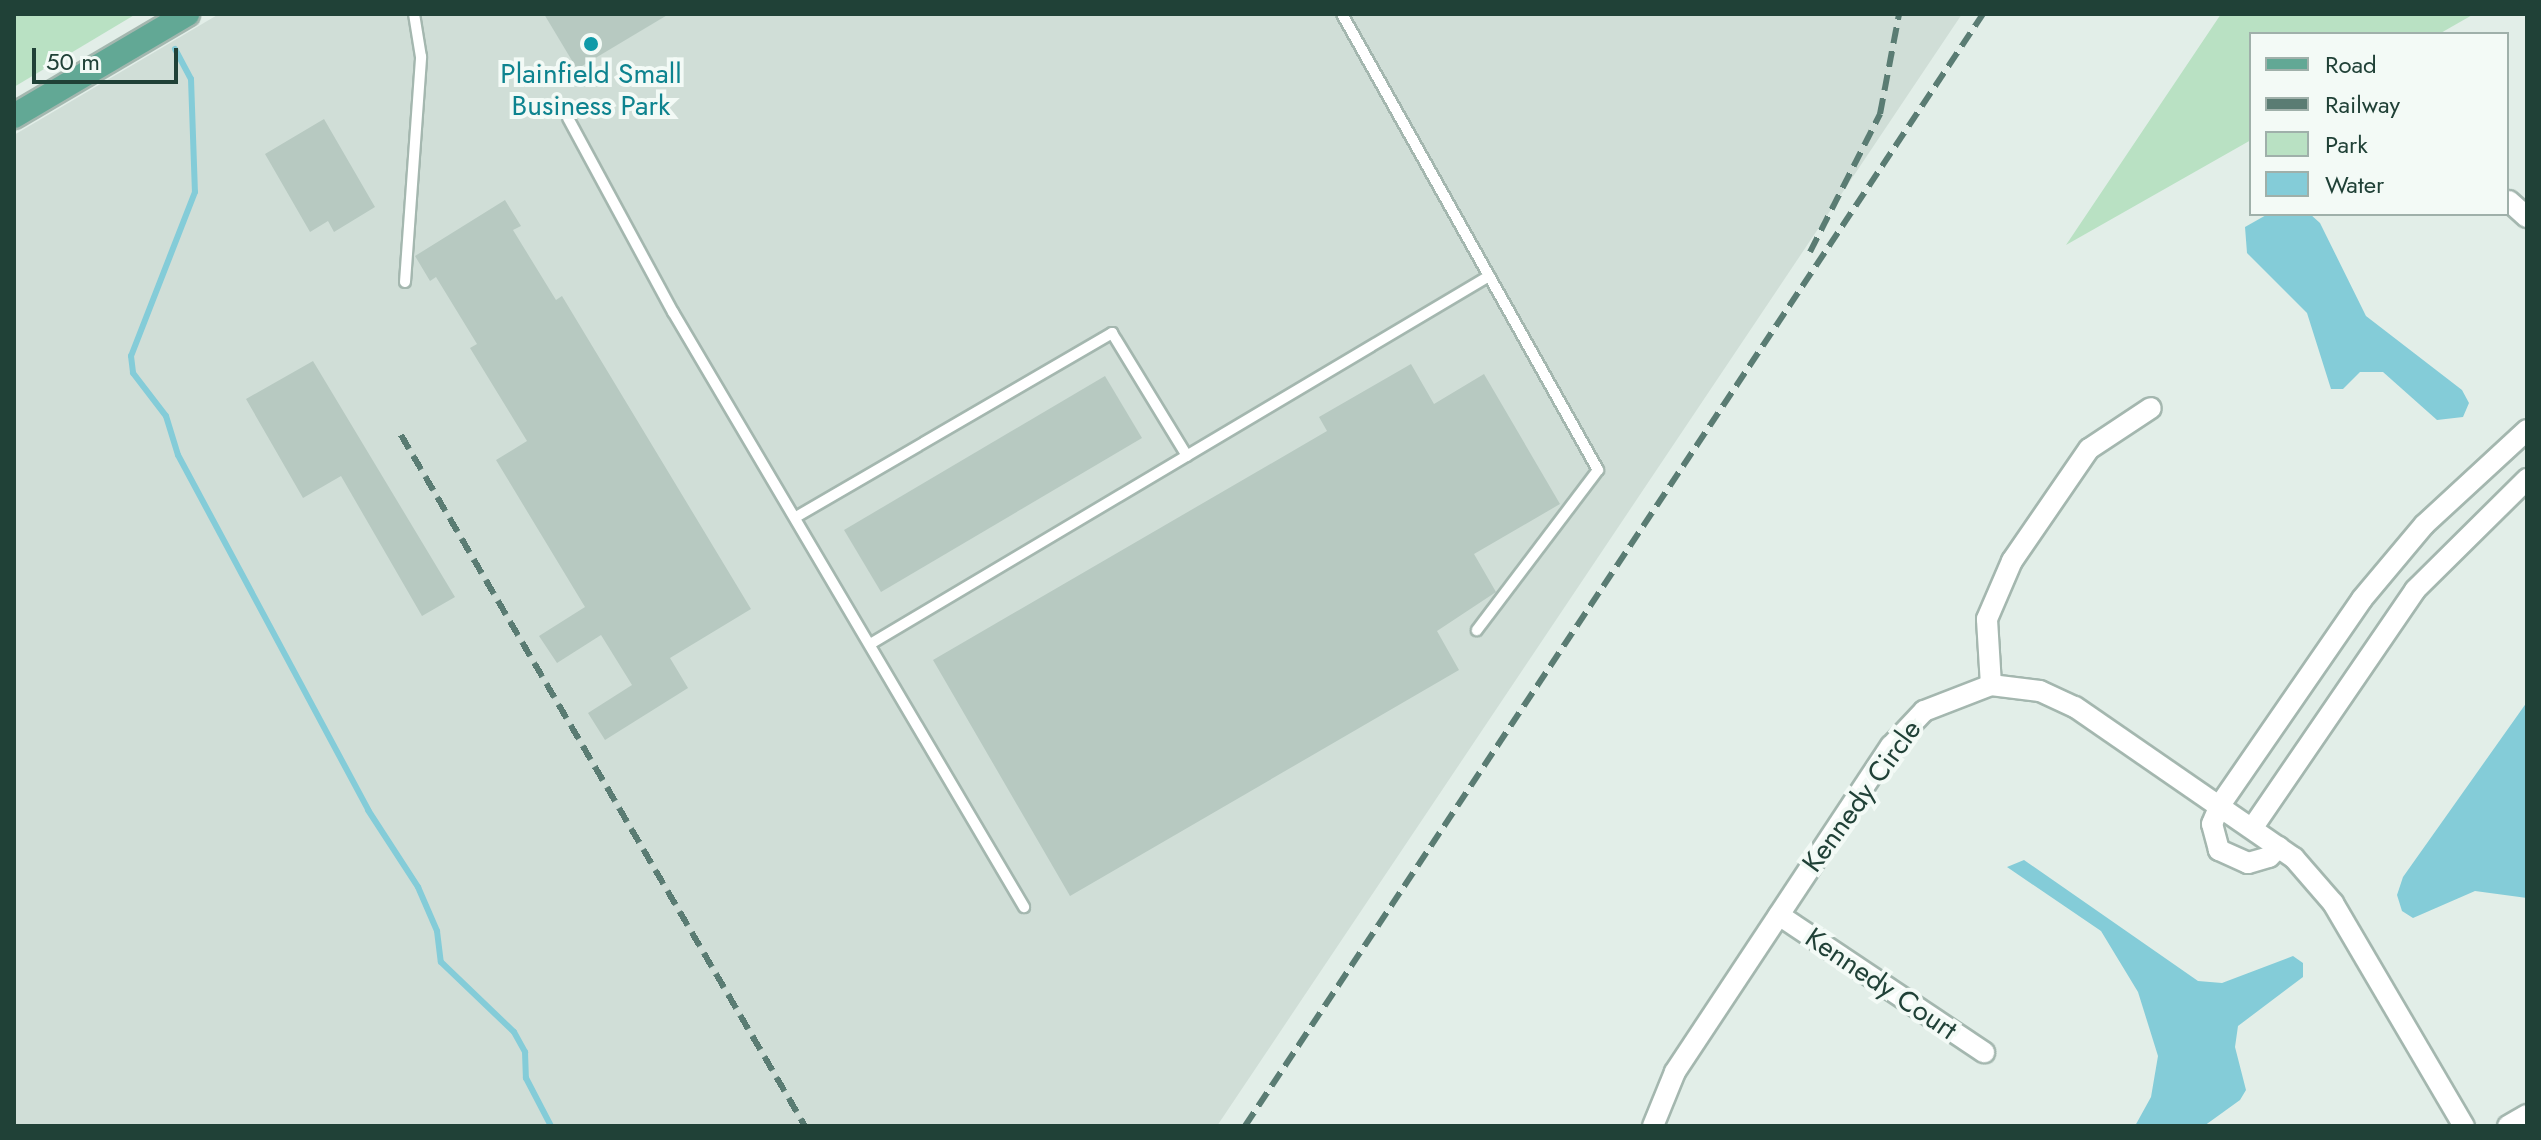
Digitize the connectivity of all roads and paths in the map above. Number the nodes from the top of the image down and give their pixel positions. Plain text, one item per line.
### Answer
1 (187, 14) edge
2 (414, 14) edge
3 (1342, 14) edge
4 (14, 116) edge
5 (568, 118) dead end
6 (2509, 201) dead end
7 (2527, 217) edge
8 (1489, 276) junction
9 (405, 282) dead end
10 (2151, 408) dead end
11 (2527, 430) edge
12 (1187, 456) junction
13 (2490, 461) junction
14 (2521, 484) edge
15 (796, 517) junction
16 (2388, 567) junction
17 (2415, 590) junction
18 (1477, 630) dead end
19 (872, 643) junction
20 (2318, 661) junction
21 (2349, 679) junction
22 (1991, 685) junction
23 (2220, 805) junction
24 (2253, 827) junction
25 (2279, 847) junction
26 (1024, 907) dead end
27 (1779, 915) junction
28 (1984, 1052) dead end
29 (2527, 1115) edge
30 (1653, 1126) edge
31 (2464, 1126) edge
32 (2508, 1126) edge

1 - 4 main road
2 - 9 lane
3 - 8 lane
5 - 15 lane
6 - 7 street
8 - 12 lane
8 - 18 lane
10 - 22 street
11 - 13 street
12 - 15 lane
12 - 19 lane
13 - 14 street
13 - 16 street
14 - 17 street
15 - 19 lane
16 - 17 street
16 - 20 street
17 - 21 street
19 - 26 lane
20 - 21 street
20 - 23 street
21 - 24 street
22 - 23 street, Kennedy Circle
22 - 27 street, Kennedy Circle
23 - 24 street, Kennedy Circle
23 - 25 street
24 - 25 street, Kennedy Circle
25 - 31 street, Kennedy Circle
27 - 28 street, Kennedy Court
27 - 30 street, Kennedy Circle
29 - 32 street

